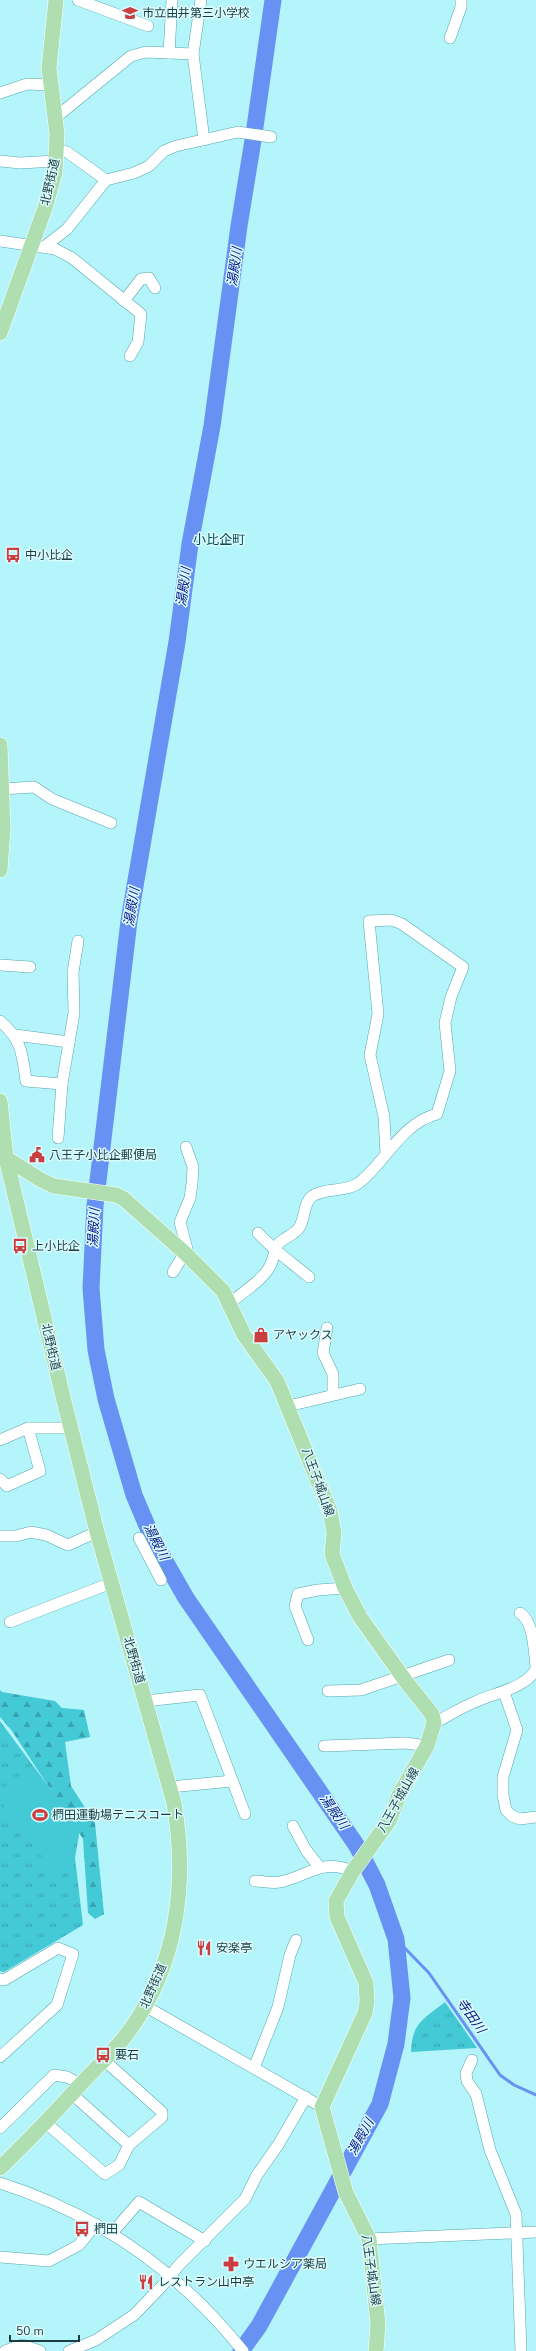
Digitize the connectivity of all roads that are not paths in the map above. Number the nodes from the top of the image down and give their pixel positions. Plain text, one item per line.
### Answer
1 (56, 0) edge
2 (78, 0) edge
3 (172, 0) edge
4 (201, 0) edge
5 (461, 0) edge
6 (148, 26) dead end
7 (450, 38) dead end
8 (169, 53) junction
9 (193, 54) junction
10 (50, 85) junction
11 (0, 94) edge
12 (55, 118) junction
13 (270, 137) dead end
14 (204, 140) junction
15 (57, 155) junction
16 (0, 161) edge
17 (106, 180) junction
18 (0, 241) edge
19 (38, 247) junction
20 (155, 288) dead end
21 (124, 301) junction
22 (0, 333) edge
23 (130, 356) dead end
24 (0, 745) edge
25 (2, 789) junction
26 (111, 823) dead end
27 (0, 870) edge
28 (78, 940) dead end
29 (0, 965) edge
30 (30, 967) dead end
31 (0, 1021) edge
32 (15, 1035) junction
33 (69, 1042) junction
34 (62, 1084) junction
35 (0, 1101) edge
36 (58, 1138) dead end
37 (186, 1147) dead end
38 (386, 1154) junction
39 (3, 1157) edge
40 (258, 1233) dead end
41 (276, 1251) junction
42 (186, 1254) junction
43 (173, 1272) dead end
44 (309, 1277) dead end
45 (230, 1303) junction
46 (327, 1328) dead end
47 (360, 1389) dead end
48 (333, 1394) junction
49 (288, 1406) junction
50 (28, 1428) junction
51 (71, 1428) junction
52 (0, 1440) edge
53 (0, 1479) edge
54 (97, 1532) junction
55 (0, 1536) edge
56 (139, 1538) dead end
57 (161, 1580) dead end
58 (111, 1583) junction
59 (345, 1588) junction
60 (520, 1613) dead end
61 (10, 1622) dead end
62 (533, 1628) edge
63 (308, 1640) dead end
64 (449, 1660) dead end
65 (536, 1667) edge
66 (401, 1675) junction
67 (328, 1692) dead end
68 (504, 1692) junction
69 (145, 1701) junction
70 (434, 1723) junction
71 (324, 1746) dead end
72 (428, 1746) junction
73 (232, 1781) junction
74 (170, 1787) junction
75 (245, 1814) dead end
76 (536, 1817) edge
77 (293, 1826) dead end
78 (320, 1868) junction
79 (353, 1871) junction
80 (255, 1881) dead end
81 (296, 1940) dead end
82 (0, 1979) edge
83 (145, 2006) junction
84 (0, 2057) edge
85 (104, 2060) junction
86 (472, 2060) dead end
87 (254, 2068) junction
88 (76, 2089) junction
89 (306, 2097) junction
90 (322, 2107) junction
91 (46, 2123) junction
92 (0, 2128) edge
93 (129, 2145) junction
94 (0, 2168) edge
95 (0, 2183) edge
96 (96, 2224) junction
97 (536, 2232) edge
98 (112, 2233) junction
99 (517, 2233) junction
100 (369, 2239) junction
101 (205, 2241) junction
102 (0, 2257) edge
103 (170, 2276) junction
104 (5, 2351) edge
105 (40, 2351) edge
106 (69, 2351) edge
107 (243, 2351) edge
108 (376, 2351) edge
109 (520, 2351) edge

1 - 10 main road, 北野街道
2 - 6 street
3 - 8 street
4 - 9 street
5 - 7 street
8 - 9 street
8 - 12 street
9 - 14 street
10 - 11 street
10 - 12 main road, 北野街道
12 - 15 main road, 北野街道
13 - 14 street
14 - 17 street
15 - 16 street
15 - 17 street
15 - 19 main road, 北野街道
17 - 19 street
18 - 19 street
19 - 21 street
19 - 22 main road, 北野街道
20 - 21 street
21 - 23 street
24 - 25 main road
25 - 26 street
25 - 27 main road
28 - 33 street
29 - 30 street
31 - 32 street
32 - 33 street
32 - 34 street
33 - 34 street
34 - 36 street
35 - 39 main road, 北野街道
37 - 42 street
38 - 38 street
38 - 41 street
39 - 42 main road, 八王子城山線
39 - 51 main road, 北野街道
40 - 41 street
41 - 44 street
41 - 45 street
42 - 43 street
42 - 45 main road, 八王子城山線
45 - 49 main road, 八王子城山線
46 - 48 street
47 - 48 street
48 - 49 street
49 - 59 main road, 八王子城山線
50 - 51 street
50 - 52 street
50 - 53 street
51 - 54 main road, 北野街道
54 - 55 street
54 - 58 main road, 北野街道
56 - 57 street
58 - 61 street
58 - 69 main road, 北野街道
59 - 63 street
59 - 66 main road, 八王子城山線
60 - 62 street
62 - 65 street
64 - 66 street
65 - 68 street
66 - 67 street
66 - 70 main road, 八王子城山線
68 - 70 street
68 - 76 street
69 - 73 street
69 - 74 main road, 北野街道
70 - 72 main road, 八王子城山線
71 - 72 street
72 - 79 main road, 八王子城山線
73 - 74 street
73 - 75 street
74 - 83 main road, 北野街道
77 - 78 street
78 - 79 street
78 - 80 street
79 - 90 main road
81 - 87 street
82 - 84 street
83 - 85 main road, 北野街道
83 - 87 street
85 - 88 main road, 北野街道
85 - 93 street
86 - 99 street
87 - 89 street
88 - 91 main road, 北野街道
88 - 92 street
88 - 93 street
89 - 90 street
89 - 101 street
90 - 100 main road, 八王子城山線
91 - 93 street
91 - 94 main road, 北野街道
95 - 96 street
96 - 98 street
96 - 102 street
97 - 99 street
98 - 101 street
98 - 103 street
99 - 100 street
99 - 109 street
100 - 108 main road, 八王子城山線
101 - 103 street
103 - 106 street
103 - 107 street
104 - 105 street

